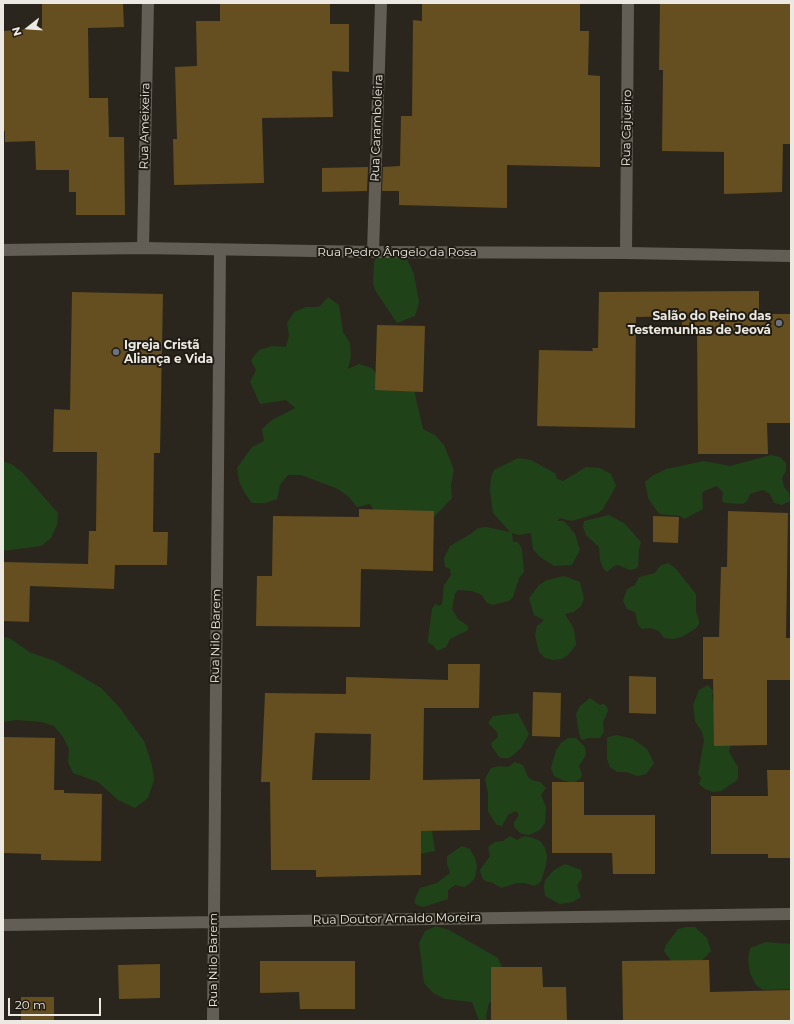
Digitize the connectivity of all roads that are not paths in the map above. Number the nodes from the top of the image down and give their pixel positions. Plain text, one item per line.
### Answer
1 (148, 3) edge
2 (381, 3) edge
3 (628, 3) edge
4 (143, 248) junction
5 (3, 250) edge
6 (220, 250) junction
7 (374, 252) junction
8 (626, 253) junction
9 (791, 256) edge
10 (791, 914) edge
11 (213, 922) junction
12 (3, 925) edge
13 (213, 1021) edge

1 - 4 street, Rua Ameixeira
2 - 7 street, Rua Caramboleira
3 - 8 street, Rua Cajueiro
4 - 5 street, Rua Pedro Ângelo da Rosa
4 - 6 street, Rua Pedro Ângelo da Rosa
6 - 7 street, Rua Pedro Ângelo da Rosa
6 - 11 street, Rua Nilo Barem
7 - 8 street, Rua Pedro Ângelo da Rosa
8 - 9 street, Rua Pedro Ângelo da Rosa
10 - 11 street, Rua Doutor Arnaldo Moreira
11 - 12 street, Rua Doutor Arnaldo Moreira
11 - 13 street, Rua Nilo Barem

